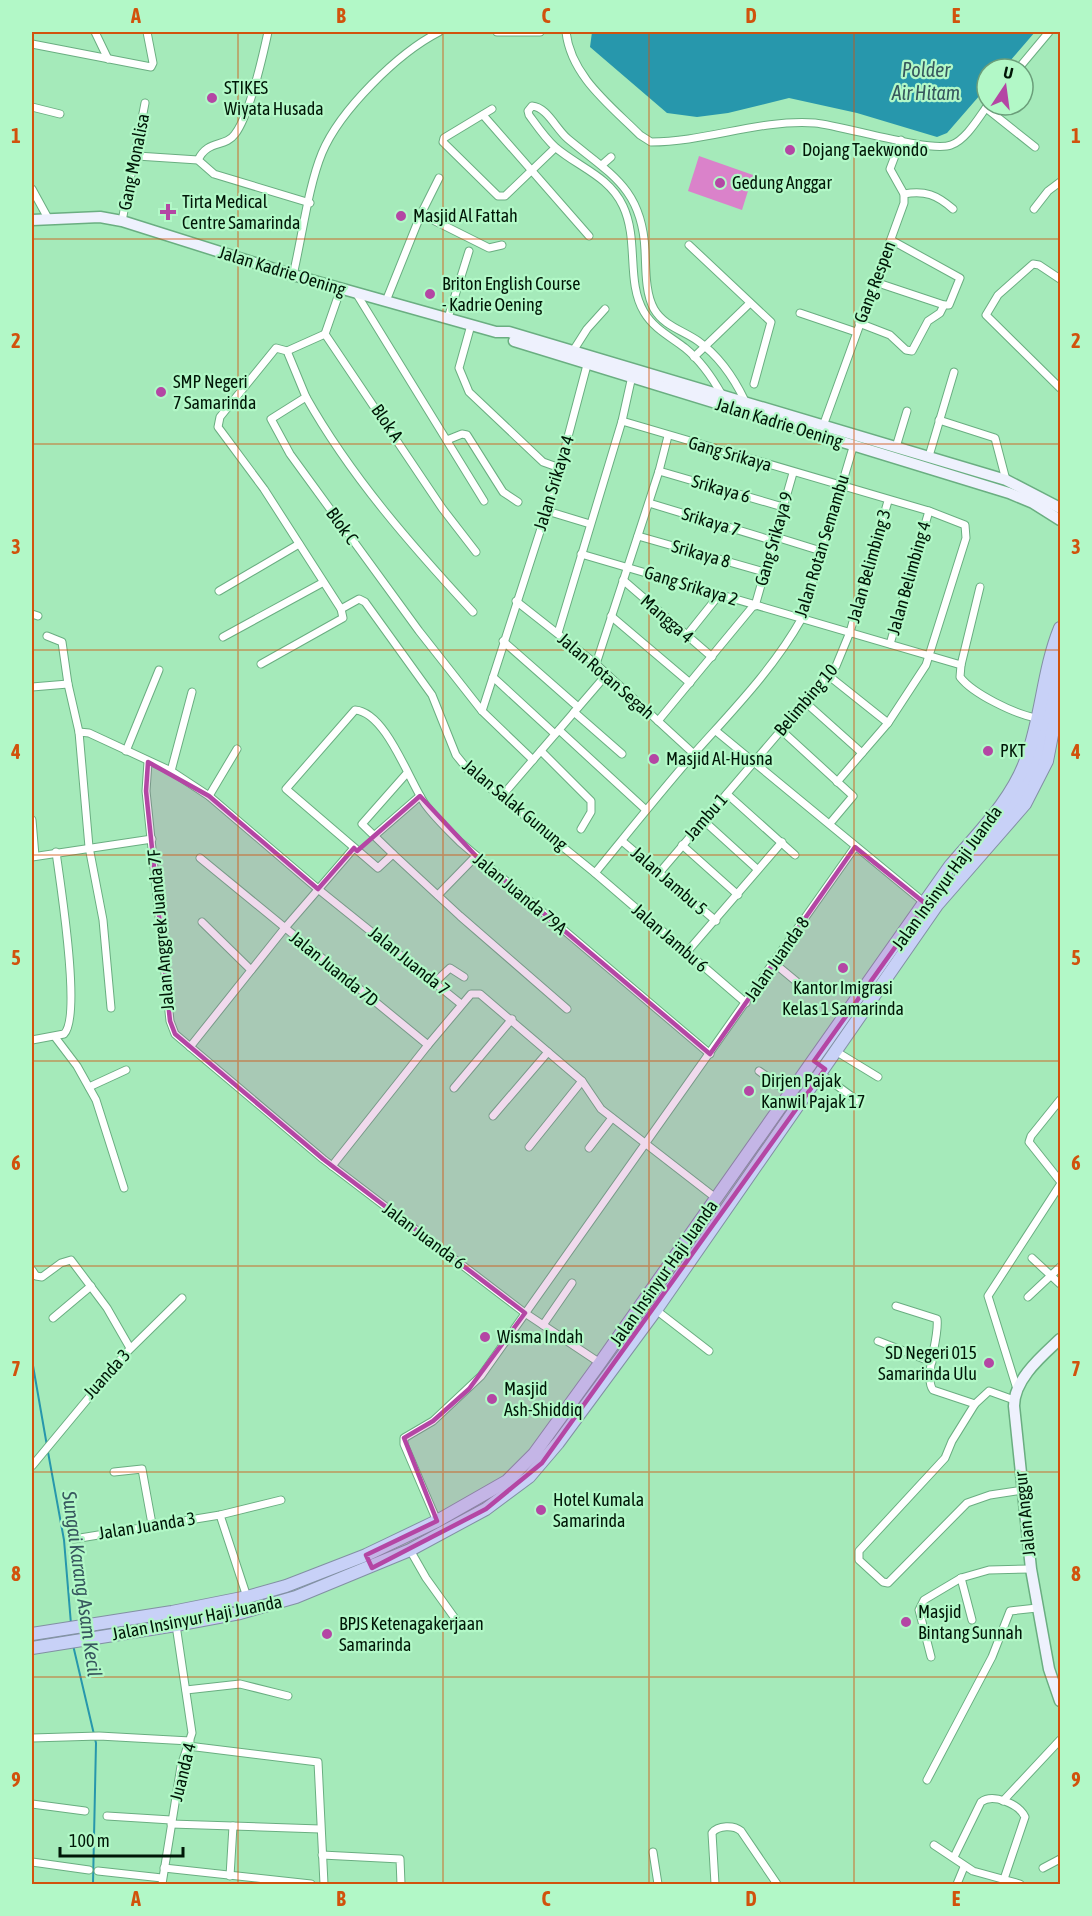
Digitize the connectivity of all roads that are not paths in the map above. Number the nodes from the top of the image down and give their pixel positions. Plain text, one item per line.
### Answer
1 (95, 32) edge
2 (147, 32) edge
3 (268, 32) edge
4 (440, 32) edge
5 (497, 32) edge
6 (540, 32) edge
7 (566, 32) edge
8 (1049, 32) edge
9 (32, 44) edge
10 (1028, 57) edge
11 (108, 59) junction
12 (145, 103) dead end
13 (32, 107) edge
14 (492, 109) dead end
15 (60, 114) dead end
16 (483, 114) junction
17 (978, 117) edge
18 (1000, 117) edge
19 (901, 140) junction
20 (1035, 147) dead end
21 (555, 148) junction
22 (137, 156) junction
23 (611, 157) dead end
24 (198, 160) junction
25 (603, 164) junction
26 (531, 170) junction
27 (440, 178) dead end
28 (1060, 182) edge
29 (32, 189) edge
30 (904, 194) junction
31 (310, 203) junction
32 (953, 209) dead end
33 (1034, 209) dead end
34 (421, 214) junction
35 (32, 220) edge
36 (49, 220) junction
37 (122, 221) junction
38 (589, 236) dead end
39 (891, 240) junction
40 (502, 245) dead end
41 (689, 245) dead end
42 (469, 251) dead end
43 (293, 275) junction
44 (1060, 279) edge
45 (875, 282) junction
46 (341, 288) junction
47 (356, 293) junction
48 (386, 301) junction
49 (750, 303) junction
50 (944, 305) junction
51 (604, 309) dead end
52 (800, 313) dead end
53 (448, 318) junction
54 (859, 323) junction
55 (471, 325) junction
56 (496, 332) junction
57 (856, 332) junction
58 (325, 334) junction
59 (705, 346) junction
60 (287, 351) junction
61 (573, 351) junction
62 (694, 357) junction
63 (587, 364) junction
64 (954, 372) dead end
65 (633, 373) junction
66 (754, 384) dead end
67 (1060, 388) edge
68 (722, 395) junction
69 (306, 397) junction
70 (745, 401) junction
71 (728, 407) junction
72 (907, 411) dead end
73 (939, 420) junction
74 (622, 421) junction
75 (823, 426) junction
76 (668, 436) junction
77 (447, 440) junction
78 (855, 440) junction
79 (896, 447) junction
80 (929, 456) junction
81 (560, 468) junction
82 (659, 471) junction
83 (793, 472) junction
84 (1006, 480) junction
85 (839, 487) junction
86 (484, 501) dead end
87 (888, 501) junction
88 (518, 502) dead end
89 (649, 502) junction
90 (783, 507) junction
91 (1060, 508) edge
92 (547, 511) junction
93 (929, 512) junction
94 (1060, 520) edge
95 (590, 524) junction
96 (638, 536) junction
97 (775, 539) junction
98 (299, 544) junction
99 (821, 551) junction
100 (476, 552) dead end
101 (581, 554) junction
102 (627, 567) junction
103 (764, 572) junction
104 (623, 580) junction
105 (322, 583) junction
106 (980, 587) dead end
107 (219, 591) dead end
108 (719, 595) junction
109 (516, 601) junction
110 (755, 605) junction
111 (341, 609) junction
112 (473, 612) dead end
113 (611, 616) junction
114 (802, 618) junction
115 (1060, 628) edge
116 (850, 632) junction
117 (558, 633) junction
118 (687, 635) junction
119 (47, 636) dead end
120 (223, 637) dead end
121 (503, 641) junction
122 (890, 644) junction
123 (1060, 650) edge
124 (930, 655) junction
125 (712, 657) junction
126 (261, 664) dead end
127 (596, 664) junction
128 (960, 665) junction
129 (159, 670) dead end
130 (607, 674) junction
131 (829, 676) junction
132 (493, 677) junction
133 (690, 683) junction
134 (68, 684) junction
135 (32, 687) edge
136 (192, 692) dead end
137 (1060, 693) edge
138 (806, 702) junction
139 (576, 709) junction
140 (482, 711) junction
141 (1036, 718) junction
142 (658, 721) junction
143 (888, 723) junction
144 (781, 730) junction
145 (716, 731) junction
146 (79, 732) junction
147 (557, 732) junction
148 (237, 749) dead end
149 (126, 751) junction
150 (541, 751) junction
151 (862, 753) junction
152 (622, 754) dead end
153 (694, 754) junction
154 (533, 760) junction
155 (148, 762) junction
156 (752, 762) junction
157 (171, 771) junction
158 (407, 773) junction
159 (837, 782) junction
160 (727, 794) junction
161 (208, 796) junction
162 (420, 796) junction
163 (501, 797) junction
164 (646, 810) junction
165 (32, 820) edge
166 (703, 820) junction
167 (832, 822) dead end
168 (581, 829) dead end
169 (374, 836) junction
170 (152, 839) junction
171 (622, 841) junction
172 (782, 842) junction
173 (682, 845) junction
174 (89, 847) junction
175 (855, 847) junction
176 (354, 848) junction
177 (56, 852) junction
178 (393, 854) junction
179 (795, 855) dead end
180 (33, 856) edge
181 (476, 856) junction
182 (200, 858) dead end
183 (757, 868) junction
184 (660, 872) junction
185 (595, 873) junction
186 (318, 888) junction
187 (438, 895) junction
188 (738, 895) junction
189 (931, 903) junction
190 (716, 921) junction
191 (202, 922) dead end
192 (284, 929) junction
193 (687, 952) junction
194 (774, 963) junction
195 (251, 970) junction
196 (464, 977) dead end
197 (435, 982) junction
198 (802, 987) dead end
199 (746, 1002) junction
200 (461, 1004) junction
201 (111, 1008) dead end
202 (567, 1009) dead end
203 (512, 1019) junction
204 (170, 1021) joint
205 (55, 1037) junction
206 (32, 1040) edge
207 (428, 1045) junction
208 (190, 1047) junction
209 (548, 1052) junction
210 (837, 1052) junction
211 (710, 1054) junction
212 (814, 1061) junction
213 (126, 1070) dead end
214 (759, 1071) dead end
215 (823, 1072) junction
216 (878, 1077) dead end
217 (582, 1081) junction
218 (89, 1087) junction
219 (454, 1088) dead end
220 (791, 1094) junction
221 (1060, 1100) edge
222 (858, 1101) dead end
223 (493, 1116) dead end
224 (612, 1118) junction
225 (644, 1142) junction
226 (529, 1147) dead end
227 (589, 1148) dead end
228 (332, 1166) junction
229 (1060, 1183) edge
230 (124, 1188) dead end
231 (717, 1198) junction
232 (1032, 1258) dead end
233 (1060, 1267) edge
234 (32, 1270) edge
235 (1050, 1276) junction
236 (572, 1283) dead end
237 (1060, 1284) edge
238 (91, 1286) junction
239 (1028, 1297) dead end
240 (182, 1298) dead end
241 (896, 1306) dead end
242 (656, 1310) junction
243 (525, 1313) junction
244 (53, 1318) dead end
245 (543, 1325) junction
246 (1060, 1339) edge
247 (878, 1341) dead end
248 (130, 1348) junction
249 (710, 1351) dead end
250 (932, 1362) junction
251 (600, 1364) junction
252 (1016, 1395) junction
253 (975, 1404) junction
254 (32, 1466) edge
255 (114, 1472) dead end
256 (1023, 1490) junction
257 (281, 1500) dead end
258 (220, 1515) junction
259 (437, 1521) junction
260 (153, 1524) junction
261 (74, 1539) dead end
262 (410, 1550) junction
263 (366, 1555) junction
264 (372, 1568) junction
265 (1031, 1569) junction
266 (961, 1578) junction
267 (247, 1597) junction
268 (1037, 1608) junction
269 (972, 1620) dead end
270 (459, 1624) dead end
271 (176, 1625) junction
272 (38, 1633) edge
273 (32, 1648) edge
274 (931, 1658) dead end
275 (186, 1690) junction
276 (288, 1696) dead end
277 (1060, 1701) edge
278 (32, 1738) edge
279 (1060, 1740) edge
280 (189, 1743) junction
281 (927, 1780) dead end
282 (1003, 1801) junction
283 (32, 1804) edge
284 (84, 1810) dead end
285 (107, 1816) dead end
286 (171, 1822) junction
287 (233, 1826) junction
288 (320, 1829) junction
289 (934, 1845) dead end
290 (653, 1852) dead end
291 (322, 1855) junction
292 (954, 1857) junction
293 (1060, 1860) edge
294 (32, 1862) edge
295 (964, 1867) junction
296 (164, 1868) junction
297 (89, 1869) dead end
298 (1043, 1869) dead end
299 (98, 1871) dead end
300 (230, 1876) junction
301 (1004, 1879) junction
302 (162, 1881) edge
303 (311, 1884) edge
304 (324, 1884) edge
305 (401, 1884) edge
306 (658, 1884) edge
307 (715, 1884) edge
308 (777, 1884) edge
309 (957, 1884) edge
310 (1020, 1884) edge

1 - 11 street
2 - 11 street
3 - 24 street
4 - 31 street
5 - 6 street
7 - 19 street
8 - 10 street
9 - 11 street
12 - 22 street, Gang Monalisa
13 - 15 street
14 - 16 street
16 - 26 street
16 - 26 street
17 - 19 street
18 - 20 street
19 - 30 street
21 - 25 street
21 - 26 street
21 - 62 street
22 - 24 street
22 - 37 street, Gang Monalisa
23 - 25 street
24 - 31 street
25 - 59 street
26 - 38 street
27 - 34 street
28 - 33 street
29 - 36 street
30 - 32 street
30 - 39 street, Gang Respen
31 - 43 street
34 - 40 street
34 - 48 street
35 - 36 main road, Jalan Kadrie Oening
36 - 37 main road, Jalan Kadrie Oening
37 - 43 main road, Jalan Kadrie Oening
39 - 45 street, Gang Respen
39 - 50 street
41 - 49 street
42 - 53 street
43 - 46 main road, Jalan Kadrie Oening
44 - 67 street
45 - 50 street
45 - 54 street, Gang Respen
46 - 47 main road, Jalan Kadrie Oening
46 - 58 street
47 - 48 main road, Jalan Kadrie Oening
47 - 77 street
48 - 53 main road, Jalan Kadrie Oening
49 - 59 street
49 - 66 street
50 - 54 street
51 - 61 street
52 - 57 street
53 - 55 main road, Jalan Kadrie Oening
54 - 57 street, Gang Respen
55 - 56 main road, Jalan Kadrie Oening
55 - 81 street
56 - 61 main road, Jalan Kadrie Oening
56 - 63 main road, Jalan Kadrie Oening
57 - 75 street, Gang Respen
58 - 60 street
58 - 100 street, Blok A
59 - 62 street
59 - 70 street
60 - 69 street
60 - 98 street
61 - 65 main road, Jalan Kadrie Oening
62 - 68 street
63 - 65 main road, Jalan Kadrie Oening
63 - 81 street, Jalan Srikaya 4
64 - 73 street
65 - 68 main road, Jalan Kadrie Oening
65 - 71 main road, Jalan Kadrie Oening
65 - 74 street
68 - 70 main road, Jalan Kadrie Oening
68 - 71 street
69 - 112 street
69 - 140 street, Blok C
70 - 75 main road, Jalan Kadrie Oening
71 - 78 main road, Jalan Kadrie Oening
72 - 79 street
73 - 80 street
73 - 84 street
74 - 76 street, Gang Srikaya
74 - 95 street
75 - 78 main road, Jalan Kadrie Oening
76 - 82 street
76 - 83 street, Gang Srikaya
77 - 86 street
77 - 88 street
78 - 79 main road, Jalan Kadrie Oening
78 - 85 street, Jalan Rotan Semambu
78 - 94 main road, Jalan Kadrie Oening
79 - 80 main road, Jalan Kadrie Oening
80 - 84 main road, Jalan Kadrie Oening
81 - 92 street, Jalan Srikaya 4
82 - 89 street
82 - 90 street, Srikaya 6
83 - 85 street, Gang Srikaya
83 - 90 street, Gang Srikaya 9
84 - 91 main road, Jalan Kadrie Oening
85 - 87 street, Gang Srikaya
85 - 99 street, Jalan Rotan Semambu
87 - 93 street, Gang Srikaya
87 - 116 street, Jalan Belimbing 3
89 - 96 street
89 - 97 street, Srikaya 7
90 - 97 street, Gang Srikaya 9
92 - 95 street
92 - 109 street, Jalan Srikaya 4
93 - 122 street, Jalan Belimbing 4
93 - 124 street, Gang Srikaya
95 - 101 street
96 - 102 street
96 - 103 street, Srikaya 8
97 - 99 street, Srikaya 7
97 - 103 street, Gang Srikaya 9
98 - 105 street
98 - 107 street
99 - 114 street, Jalan Rotan Semambu
101 - 102 street, Gang Srikaya 2
101 - 117 street
102 - 104 street
102 - 108 street, Gang Srikaya 2
103 - 110 street, Gang Srikaya 9
104 - 113 street
104 - 118 street, Mangga 4
105 - 111 street
105 - 120 street
106 - 128 street
108 - 110 street, Gang Srikaya 2
108 - 118 street
109 - 117 street, Jalan Rotan Segah
109 - 121 street, Jalan Srikaya 4
110 - 114 street, Gang Srikaya 2
110 - 125 street
111 - 126 street
111 - 163 street, Jalan Salak Gunung
113 - 127 street
113 - 133 street
114 - 116 street, Gang Srikaya 2
114 - 145 street, Jalan Rotan Semambu
115 - 141 highway, Jalan Insinyur Haji Juanda
116 - 122 street, Gang Srikaya 2
116 - 131 street, Belimbing 10
117 - 127 street, Jalan Rotan Segah
118 - 125 street, Mangga 4
119 - 134 street
121 - 132 street, Jalan Srikaya 4
121 - 139 street
122 - 124 street, Gang Srikaya 2
123 - 189 highway
124 - 128 street, Gang Srikaya 2
124 - 143 street
125 - 133 street
127 - 130 street, Jalan Rotan Segah
128 - 141 street
129 - 149 street
130 - 139 street
130 - 142 street, Jalan Rotan Segah
131 - 138 street, Belimbing 10
131 - 143 street
132 - 140 street, Jalan Srikaya 4
132 - 147 street
133 - 142 street
134 - 135 street
134 - 146 street
136 - 157 street
137 - 189 highway, Jalan Insinyur Haji Juanda
138 - 144 street, Belimbing 10
138 - 151 street
139 - 147 street
139 - 152 street
140 - 154 street
141 - 189 highway, Jalan Insinyur Haji Juanda
142 - 153 street, Jalan Rotan Segah
143 - 151 street
144 - 156 street, Belimbing 10
144 - 159 street
145 - 153 street, Jalan Rotan Semambu
145 - 156 street
146 - 149 street, Jalan Juanda 7
146 - 174 street
147 - 150 street
147 - 164 street
148 - 161 street
149 - 155 street, Jalan Juanda 7
150 - 154 street
150 - 168 street
151 - 159 street
153 - 164 street, Jalan Rotan Semambu
154 - 163 street
155 - 157 street, Jalan Juanda 7
155 - 170 street, Jalan Anggrek Juanda 7F
156 - 160 street, Jambu 1
156 - 175 street
157 - 161 street, Jalan Juanda 7
158 - 162 street, Jalan Juanda 79A
158 - 169 street
158 - 176 street, Jalan Juanda 79A
159 - 167 street
160 - 166 street, Jambu 1
160 - 172 street
161 - 186 street, Jalan Juanda 7
162 - 169 street
162 - 181 street, Jalan Juanda 79A
163 - 185 street, Jalan Salak Gunung
164 - 171 street, Jalan Rotan Semambu
165 - 180 street
166 - 173 street, Jambu 1
166 - 183 street
169 - 178 street
170 - 174 street
170 - 204 street, Jalan Anggrek Juanda 7F
171 - 184 street, Jalan Jambu 5
171 - 185 street, Jalan Rotan Semambu
172 - 179 street
172 - 183 street
173 - 184 street, Jambu 1
173 - 188 street
174 - 177 street
174 - 201 street
175 - 189 street
175 - 194 street, Jalan Juanda 8
176 - 178 street
176 - 186 street
177 - 180 street
177 - 205 street
178 - 187 street
181 - 187 street
181 - 211 street, Jalan Juanda 79A
182 - 192 street, Jalan Juanda 7D
183 - 188 street
184 - 190 street, Jalan Jambu 5
185 - 193 street, Jalan Jambu 6
186 - 192 street
186 - 197 street, Jalan Juanda 7
187 - 202 street
188 - 190 street
189 - 210 highway, Jalan Insinyur Haji Juanda
189 - 212 highway, Jalan Insinyur Haji Juanda
190 - 193 street
191 - 195 street
192 - 195 street
192 - 207 street, Jalan Juanda 7D
193 - 199 street, Jalan Jambu 6
194 - 198 street
194 - 199 street, Jalan Juanda 8
195 - 208 street
196 - 197 street
197 - 200 street, Jalan Juanda 7
199 - 211 street, Jalan Juanda 8
200 - 203 street, Jalan Juanda 7
200 - 207 street
203 - 209 street, Jalan Juanda 7
203 - 219 street
204 - 208 street, Jalan Juanda 6
205 - 206 street
205 - 218 street
207 - 228 street
208 - 228 street, Jalan Juanda 6
209 - 217 street, Jalan Juanda 7
209 - 223 street
210 - 215 highway, Jalan Insinyur Haji Juanda
210 - 216 street
211 - 225 street, Jalan Juanda 8
212 - 215 street
212 - 220 highway, Jalan Insinyur Haji Juanda
213 - 218 street
214 - 220 street
215 - 222 street
215 - 242 highway, Jalan Insinyur Haji Juanda
217 - 224 street, Jalan Juanda 7
217 - 226 street
218 - 230 street
220 - 231 highway, Jalan Insinyur Haji Juanda
221 - 229 street
224 - 225 street, Jalan Juanda 7
224 - 227 street
225 - 231 street, Jalan Juanda 7
225 - 243 street
228 - 243 street, Jalan Juanda 6
229 - 252 street
231 - 251 highway, Jalan Insinyur Haji Juanda
232 - 235 street
233 - 235 street
234 - 238 street
235 - 237 street
235 - 239 street
236 - 245 street
238 - 244 street
238 - 248 street
240 - 248 street, Juanda 3
241 - 250 street
242 - 249 street
242 - 262 highway, Jalan Insinyur Haji Juanda
243 - 245 street, Jalan Juanda 6
243 - 259 street
245 - 251 street, Jalan Juanda 6
246 - 252 main road
247 - 250 street
248 - 254 street, Juanda 3
250 - 253 street
251 - 259 highway, Jalan Insinyur Haji Juanda
252 - 253 street
252 - 256 main road, Jalan Anggur
253 - 256 street
255 - 260 street
256 - 265 main road, Jalan Anggur
257 - 258 street, Jalan Juanda 3
258 - 260 street, Jalan Juanda 3
258 - 267 street, Jalan Juanda 3
259 - 263 highway, Jalan Insinyur Haji Juanda
260 - 261 street, Jalan Juanda 3
262 - 264 highway, Jalan Insinyur Haji Juanda
262 - 270 street
263 - 264 highway
263 - 267 highway, Jalan Insinyur Haji Juanda
264 - 271 highway, Jalan Insinyur Haji Juanda
265 - 266 street
265 - 268 main road, Jalan Anggur
266 - 269 street
266 - 274 street
267 - 272 highway, Jalan Insinyur Haji Juanda
268 - 277 main road, Jalan Anggur
268 - 281 street
271 - 273 highway, Jalan Insinyur Haji Juanda
271 - 275 street, Juanda 4
275 - 276 street
275 - 280 street, Juanda 4
278 - 280 street
279 - 282 street
280 - 286 street, Juanda 4
280 - 288 street
282 - 292 street
282 - 301 street
283 - 284 street
285 - 286 street
286 - 287 street
286 - 296 street, Juanda 4
287 - 288 street
287 - 300 street
288 - 291 street
289 - 292 street
290 - 306 street
291 - 304 street
291 - 305 street
292 - 295 street
293 - 298 street
294 - 297 street
295 - 301 street
295 - 309 street
296 - 300 street
296 - 302 street, Juanda 4
299 - 302 street
300 - 303 street
301 - 310 street
307 - 308 street

